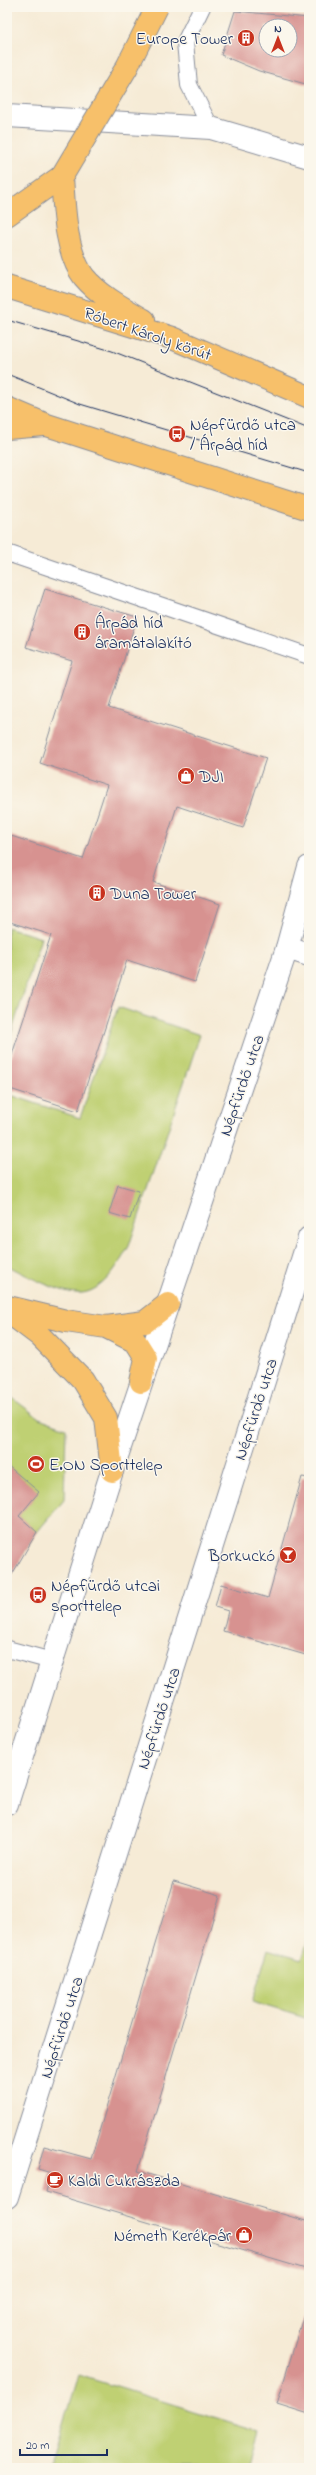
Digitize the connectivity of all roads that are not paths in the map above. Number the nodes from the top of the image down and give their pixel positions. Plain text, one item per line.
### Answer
1 (157, 7) edge
2 (202, 7) edge
3 (7, 116) edge
4 (211, 128) junction
5 (309, 157) edge
6 (62, 176) junction
7 (7, 215) edge
8 (7, 287) edge
9 (172, 338) junction
10 (309, 397) edge
11 (7, 408) edge
12 (47, 425) junction
13 (7, 428) edge
14 (309, 509) edge
15 (7, 553) edge
16 (309, 656) edge
17 (309, 867) edge
18 (287, 948) junction
19 (309, 955) edge
20 (309, 1238) edge
21 (168, 1304) junction
22 (7, 1307) edge
23 (7, 1311) edge
24 (106, 1327) junction
25 (141, 1382) junction
26 (112, 1471) junction
27 (7, 1649) edge
28 (52, 1661) junction
29 (7, 1804) edge
30 (7, 2197) edge

1 - 6 main road, bridge
2 - 4 lane
3 - 4 street
4 - 5 street
6 - 7 main road
6 - 9 main road
8 - 9 main road, Róbert Károly körút
9 - 10 main road, Róbert Károly körút
11 - 12 main road
12 - 13 main road
12 - 14 main road
15 - 16 lane
17 - 18 street, Népfürdő utca
18 - 19 street
18 - 21 street, Népfürdő utca
20 - 30 street, Népfürdő utca
21 - 24 main road
21 - 25 street, Népfürdő utca
22 - 24 main road
23 - 26 main road
24 - 25 main road
25 - 26 street, Népfürdő utca
26 - 28 street, Népfürdő utca
27 - 28 lane
28 - 29 street, Népfürdő utca

